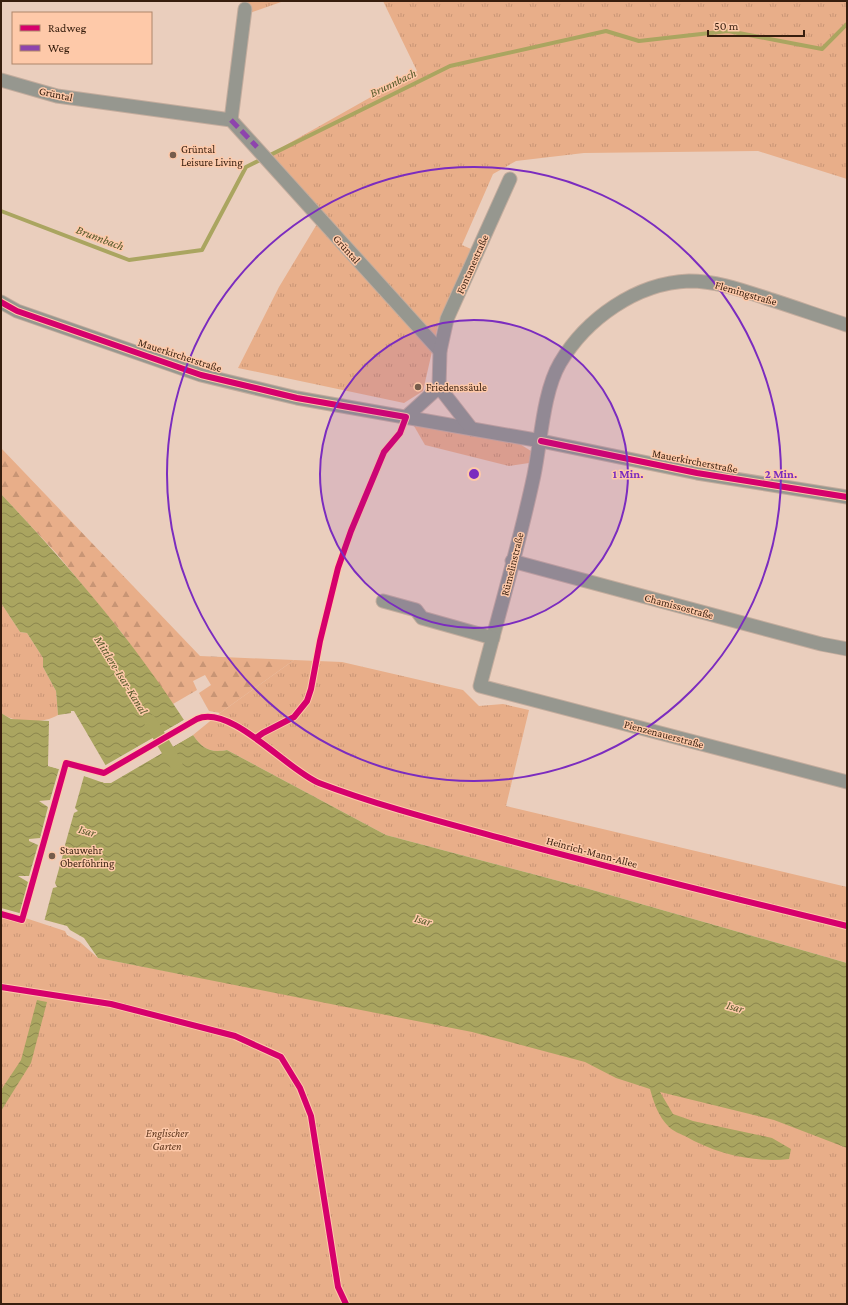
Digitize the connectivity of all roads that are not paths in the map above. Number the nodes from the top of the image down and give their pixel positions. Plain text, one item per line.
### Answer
1 (245, 9) dead end
2 (1, 80) edge
3 (231, 120) junction
4 (510, 179) dead end
5 (1, 302) edge
6 (847, 325) edge
7 (440, 351) junction
8 (439, 387) junction
9 (406, 417) junction
10 (471, 428) junction
11 (541, 441) junction
12 (847, 497) edge
13 (512, 561) junction
14 (383, 601) dead end
15 (493, 638) junction
16 (847, 649) edge
17 (480, 686) joint
18 (847, 782) edge

1 - 3 street
2 - 3 street, Grüntal
3 - 7 street, Grüntal
4 - 7 street, Fontanestraße
5 - 9 street, Mauerkircherstraße
6 - 11 street, Flemingstraße
7 - 8 street
8 - 9 street
8 - 10 street
9 - 10 street, Mauerkircherstraße
10 - 11 street, Mauerkircherstraße
11 - 12 street, Mauerkircherstraße
11 - 13 street, Rümelinstraße
13 - 15 street, Rümelinstraße
13 - 16 street, Chamissostraße
14 - 15 street
15 - 17 street, Rümelinstraße
17 - 18 street, Pienzenauerstraße

